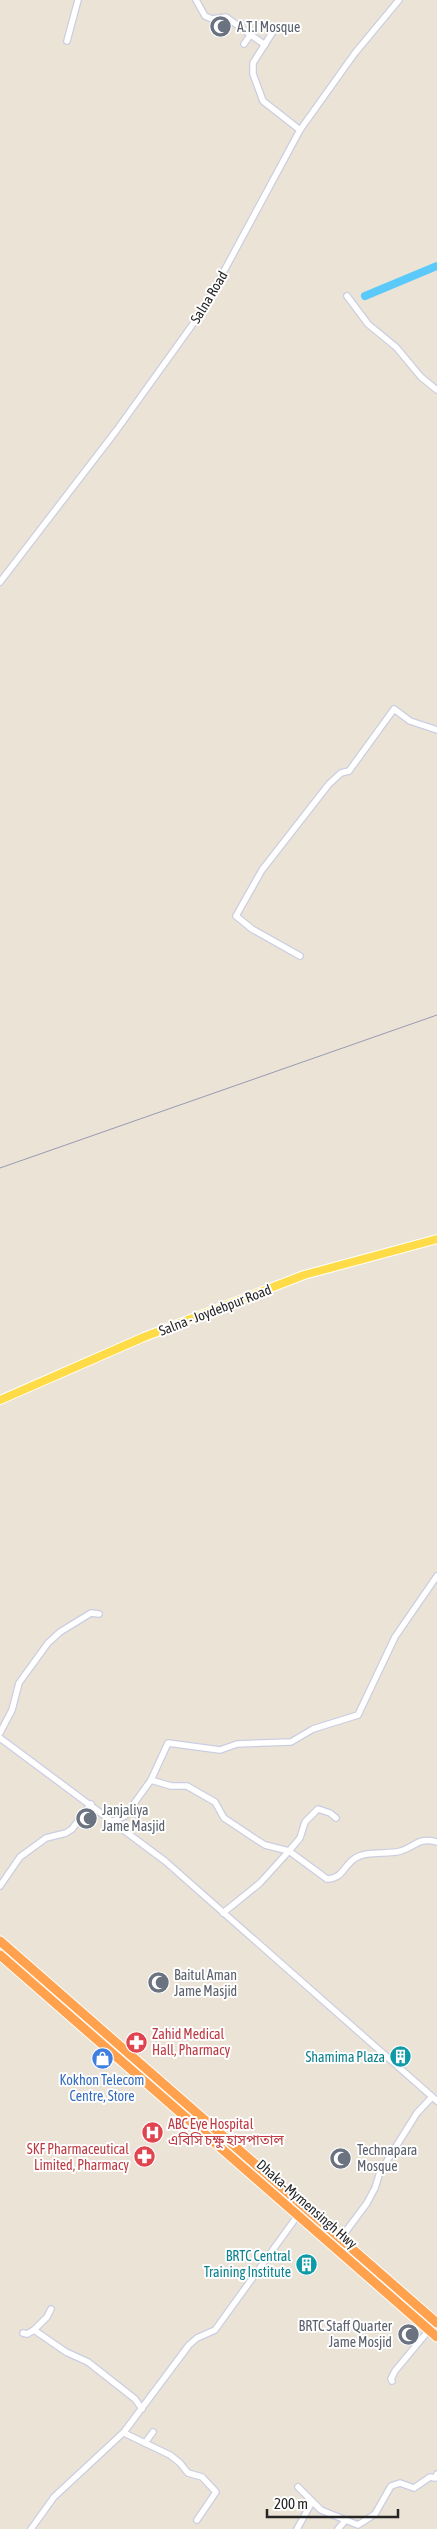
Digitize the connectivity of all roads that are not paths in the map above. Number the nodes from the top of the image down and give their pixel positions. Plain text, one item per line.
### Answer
1 (78, 0) edge
2 (196, 0) edge
3 (399, 0) edge
4 (265, 24) dead end
5 (251, 34) junction
6 (67, 41) dead end
7 (244, 44) dead end
8 (265, 45) junction
9 (300, 130) junction
10 (347, 296) dead end
11 (437, 390) edge
12 (0, 582) edge
13 (437, 730) edge
14 (300, 956) dead end
15 (437, 1239) edge
16 (0, 1400) edge
17 (437, 1576) edge
18 (100, 1614) dead end
19 (0, 1733) edge
20 (0, 1738) edge
21 (152, 1780) junction
22 (91, 1804) junction
23 (336, 1818) dead end
24 (113, 1821) junction
25 (437, 1842) edge
26 (289, 1851) junction
27 (0, 1886) edge
28 (223, 1914) junction
29 (0, 1941) edge
30 (0, 1954) edge
31 (432, 2097) junction
32 (437, 2102) edge
33 (298, 2215) junction
34 (340, 2238) junction
35 (51, 2310) dead end
36 (437, 2323) edge
37 (34, 2330) junction
38 (429, 2330) junction
39 (23, 2333) dead end
40 (437, 2337) edge
41 (392, 2382) dead end
42 (142, 2409) junction
43 (153, 2432) dead end
44 (124, 2433) junction
45 (145, 2443) junction
46 (436, 2477) edge
47 (298, 2487) dead end
48 (312, 2502) junction
49 (197, 2520) dead end
50 (345, 2521) junction
51 (31, 2529) edge
52 (297, 2529) edge
53 (338, 2529) edge

1 - 6 street
2 - 5 street
3 - 9 street, Salna Road
4 - 8 street
5 - 7 street
5 - 8 street
8 - 9 street
9 - 12 street, Salna Road
10 - 11 street
13 - 14 street
15 - 16 main road, Salna - Joydebpur Road
17 - 21 street
18 - 19 street
20 - 22 street
21 - 24 street
21 - 26 street
22 - 24 street
22 - 27 street
23 - 26 street
24 - 28 street
25 - 26 street
26 - 28 street
28 - 31 street
29 - 34 highway, Dhaka-Mymensingh Hwy
30 - 33 highway, Dhaka-Mymensingh Hwy
31 - 32 street
31 - 34 street
33 - 38 highway, Dhaka-Mymensingh Hwy
33 - 42 street
34 - 36 highway, Dhaka-Mymensingh Hwy
35 - 37 street
37 - 39 street
37 - 42 street
38 - 40 highway, Dhaka-Mymensingh Hwy
38 - 41 street
42 - 44 street
43 - 45 street
44 - 45 street
44 - 51 street
45 - 49 street
46 - 50 street
47 - 48 street
48 - 50 street
48 - 52 street
50 - 53 street

